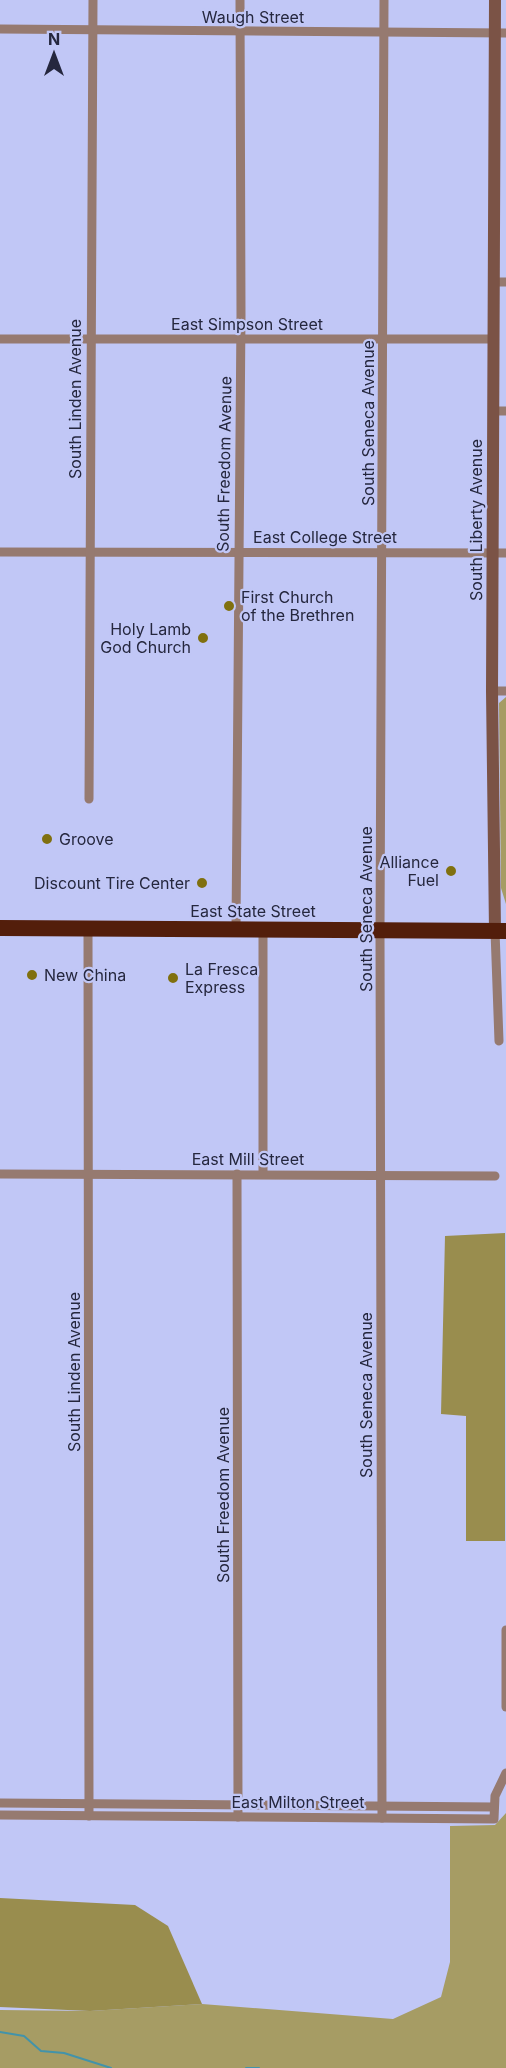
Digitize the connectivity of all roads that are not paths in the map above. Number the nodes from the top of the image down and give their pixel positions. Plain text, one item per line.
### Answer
1 (93, 0) edge
2 (240, 0) edge
3 (384, 0) edge
4 (495, 0) edge
5 (0, 29) edge
6 (92, 30) junction
7 (240, 32) junction
8 (384, 33) junction
9 (500, 33) edge
10 (500, 282) edge
11 (0, 339) edge
12 (241, 339) junction
13 (384, 339) junction
14 (493, 339) junction
15 (90, 340) junction
16 (500, 411) edge
17 (0, 552) edge
18 (90, 552) junction
19 (383, 552) junction
20 (238, 553) junction
21 (500, 553) edge
22 (492, 691) junction
23 (506, 692) edge
24 (89, 799) dead end
25 (0, 927) edge
26 (88, 928) junction
27 (236, 929) junction
28 (263, 929) junction
29 (380, 930) junction
30 (500, 931) edge
31 (499, 1041) dead end
32 (0, 1174) edge
33 (88, 1174) junction
34 (237, 1174) junction
35 (263, 1174) junction
36 (381, 1176) junction
37 (495, 1176) dead end
38 (506, 1630) edge
39 (506, 1707) edge
40 (506, 1773) edge
41 (4, 1803) edge
42 (89, 1804) junction
43 (161, 1804) junction
44 (238, 1805) junction
45 (382, 1806) junction
46 (435, 1806) junction
47 (494, 1807) junction
48 (4, 1815) edge
49 (89, 1816) junction
50 (161, 1816) junction
51 (238, 1817) junction
52 (382, 1818) junction
53 (435, 1818) junction

1 - 6 street, South Linden Avenue
2 - 7 street, South Freedom Avenue
3 - 8 street, South Seneca Avenue
4 - 9 street, South Liberty Avenue
5 - 6 street, Waugh Street
6 - 7 street, Waugh Street
6 - 15 street, South Linden Avenue
7 - 8 street, Waugh Street
7 - 12 street, South Freedom Avenue
8 - 9 street, Waugh Street
8 - 13 street, South Seneca Avenue
9 - 10 street, South Liberty Avenue
10 - 14 street, South Liberty Avenue
11 - 15 street, East Simpson Street
12 - 13 street, East Simpson Street
12 - 15 street, East Simpson Street
12 - 20 street, South Freedom Avenue
13 - 14 street, East Simpson Street
13 - 19 street, South Seneca Avenue
14 - 16 street, South Liberty Avenue
15 - 18 street, South Linden Avenue
16 - 21 street, South Liberty Avenue
17 - 18 street, East College Street
18 - 20 street, East College Street
18 - 24 street, South Linden Avenue
19 - 20 street, East College Street
19 - 21 street, East College Street
19 - 29 street, South Seneca Avenue
20 - 27 street, South Freedom Avenue
21 - 22 street, South Liberty Avenue
22 - 23 street
22 - 30 street, South Liberty Avenue
25 - 26 highway, East State Street
26 - 27 highway, East State Street
26 - 33 street, South Linden Avenue
27 - 28 highway, East State Street
28 - 29 highway, East State Street
28 - 35 street
29 - 30 highway, East State Street
29 - 36 street, South Seneca Avenue
30 - 31 street, South Liberty Avenue
32 - 33 street, East Mill Street
33 - 34 street, East Mill Street
33 - 42 street, South Linden Avenue
34 - 35 street, East Mill Street
34 - 44 street, South Freedom Avenue
35 - 36 street, East Mill Street
36 - 37 street, East Mill Street
36 - 45 street, South Seneca Avenue
38 - 39 street
40 - 47 street
41 - 42 street, East Milton Street
41 - 48 street, East Milton Street
42 - 43 street, East Milton Street
42 - 49 street, South Linden Avenue
43 - 44 street, East Milton Street
43 - 50 street
44 - 45 street, East Milton Street
44 - 51 street, South Freedom Avenue
45 - 46 street, East Milton Street
45 - 52 street, South Seneca Avenue
46 - 47 street, East Milton Street
46 - 53 street
47 - 53 street, East Milton Street
48 - 49 street, East Milton Street
49 - 50 street, East Milton Street
50 - 51 street, East Milton Street
51 - 52 street, East Milton Street
52 - 53 street, East Milton Street

